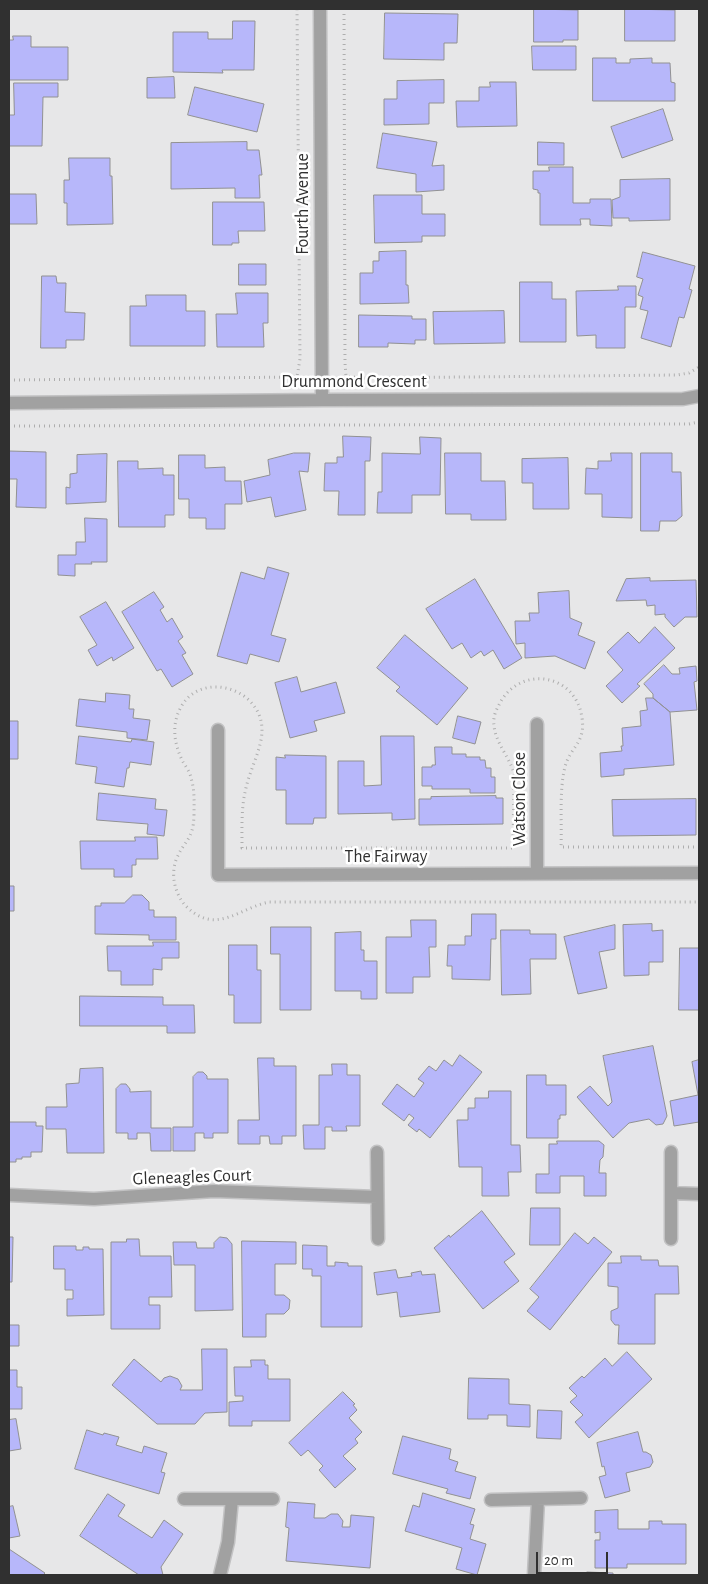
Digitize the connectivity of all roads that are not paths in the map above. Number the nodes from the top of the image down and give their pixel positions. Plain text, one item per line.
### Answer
1 (320, 9) edge
2 (699, 396) edge
3 (322, 400) junction
4 (9, 403) edge
5 (537, 724) dead end
6 (218, 730) dead end
7 (537, 873) junction
8 (699, 873) edge
9 (377, 1152) dead end
10 (671, 1152) dead end
11 (671, 1193) junction
12 (699, 1194) edge
13 (9, 1195) edge
14 (376, 1197) junction
15 (378, 1239) dead end
16 (671, 1239) dead end
17 (581, 1498) dead end
18 (184, 1499) dead end
19 (232, 1499) junction
20 (273, 1499) dead end
21 (491, 1500) dead end
22 (538, 1500) junction
23 (220, 1575) edge
24 (534, 1575) edge

1 - 3 street, Fourth Avenue
2 - 3 street, Drummond Crescent
3 - 4 street, Drummond Crescent
5 - 7 street, Watson Close
6 - 7 street, The Fairway
7 - 8 street, The Fairway
9 - 14 street
10 - 11 street
11 - 12 street
11 - 16 street
13 - 14 street, Gleneagles Court
14 - 15 street
17 - 22 street
18 - 19 street
19 - 20 street
19 - 23 street
21 - 22 street
22 - 24 street

